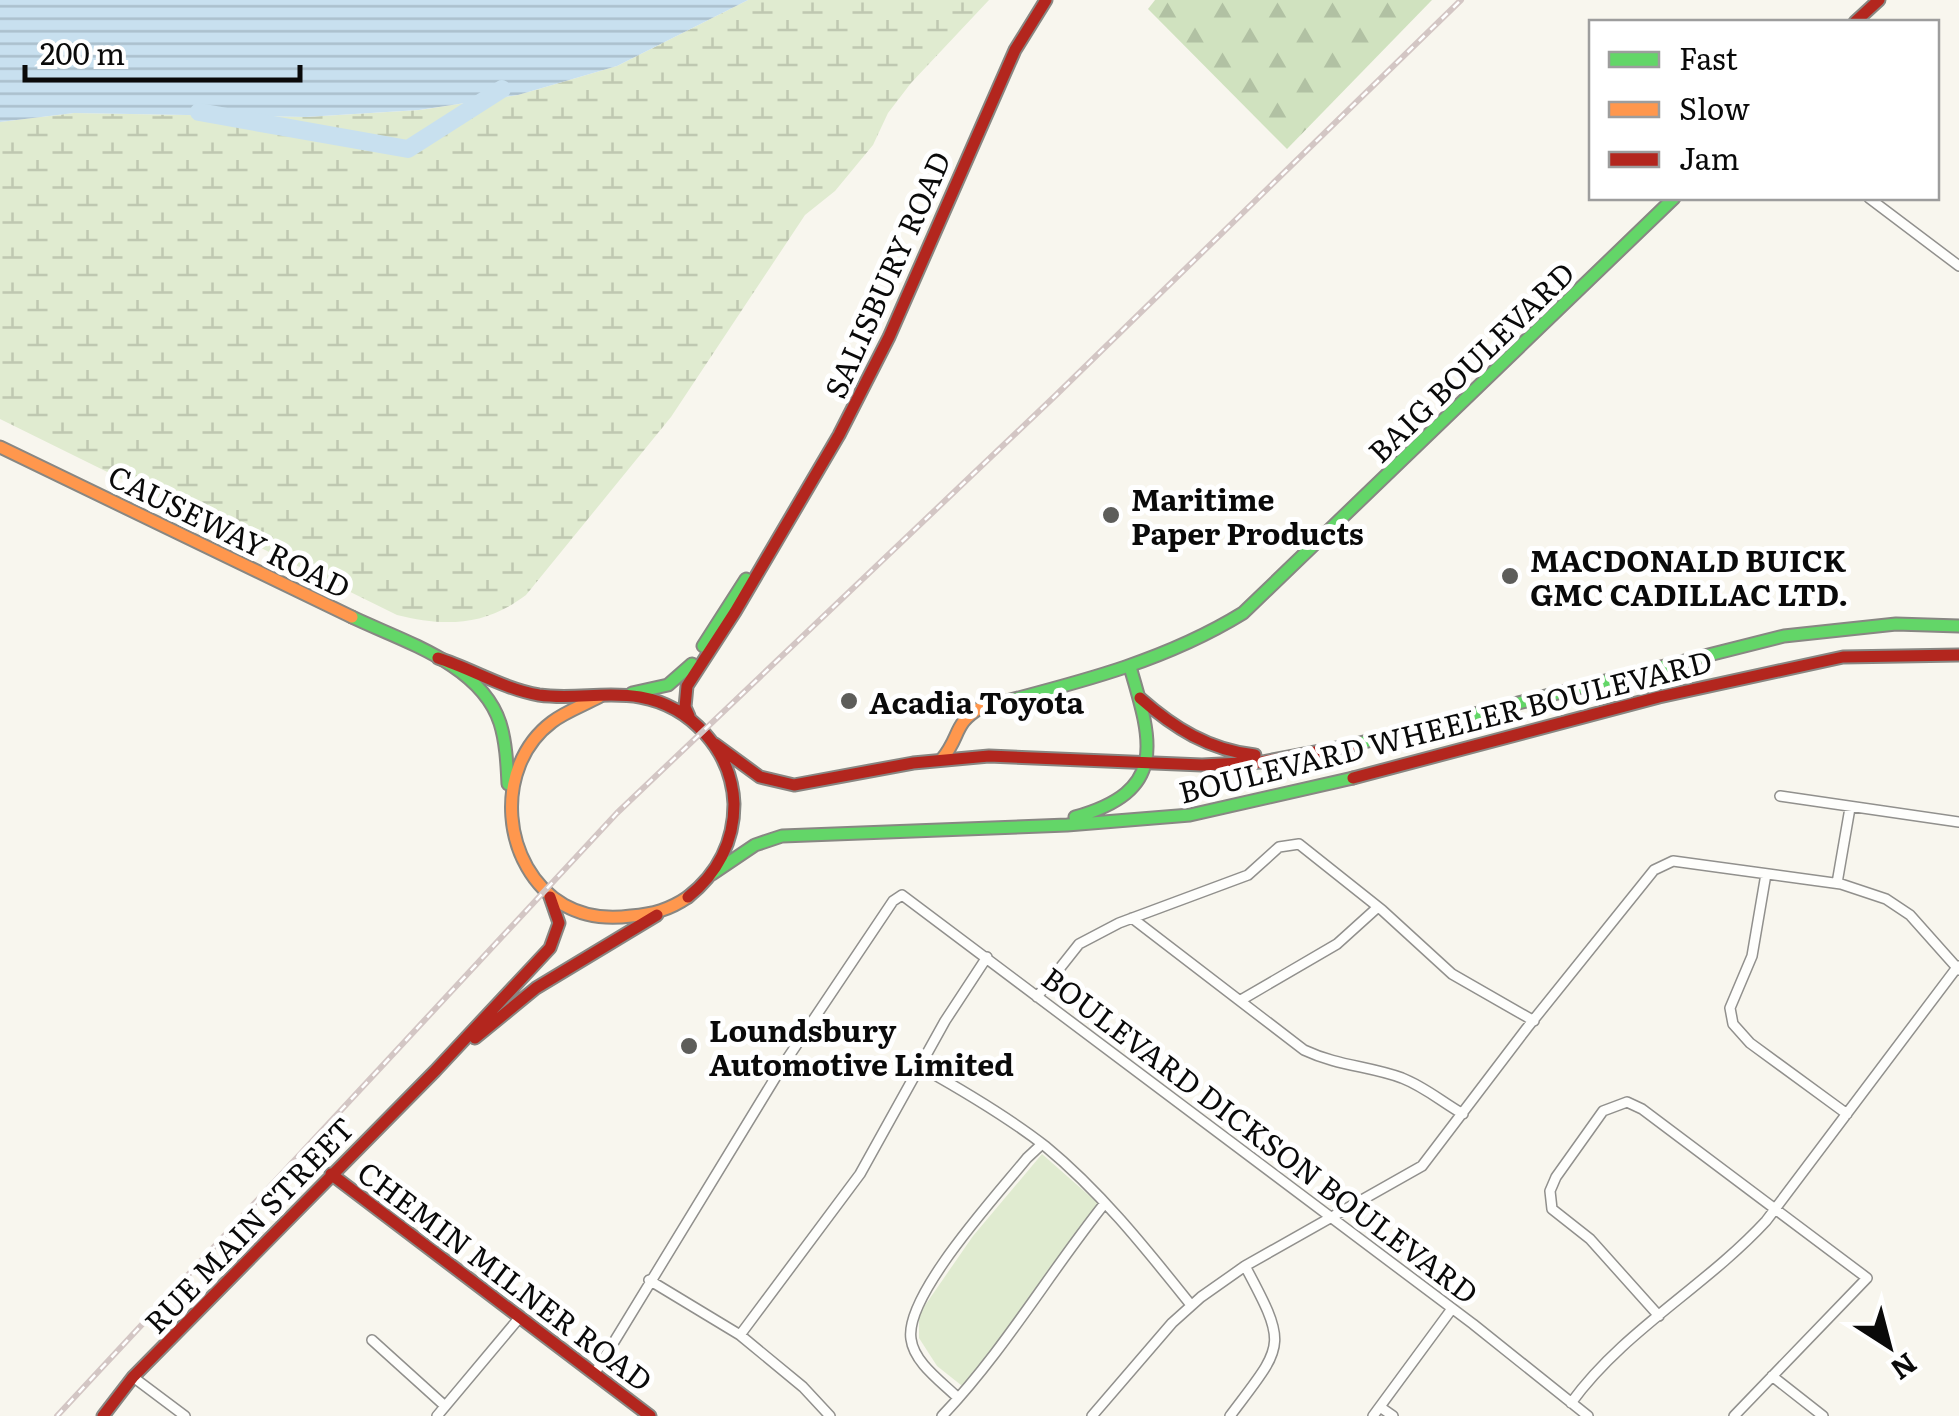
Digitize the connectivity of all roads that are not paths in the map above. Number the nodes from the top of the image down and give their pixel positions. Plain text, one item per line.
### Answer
1 (1046, 0) edge
2 (1878, 0) edge
3 (1857, 20) edge
4 (1672, 200) edge
5 (1872, 200) edge
6 (1959, 266) edge
7 (0, 447) edge
8 (762, 563) junction
9 (1959, 616) edge
10 (1959, 626) edge
11 (1784, 636) junction
12 (1959, 655) edge
13 (438, 658) junction
14 (1806, 665) junction
15 (1959, 665) edge
16 (1130, 667) junction
17 (618, 694) junction
18 (599, 697) junction
19 (1140, 698) junction
20 (689, 716) junction
21 (716, 744) junction
22 (1304, 755) junction
23 (942, 759) junction
24 (1148, 762) junction
25 (1780, 796) dead end
26 (509, 798) junction
27 (1850, 808) junction
28 (1959, 822) edge
29 (1026, 826) junction
30 (712, 874) junction
31 (1766, 874) junction
32 (1838, 883) junction
33 (542, 888) junction
34 (1378, 908) junction
35 (665, 911) junction
36 (1132, 918) junction
37 (987, 956) junction
38 (1958, 968) edge
39 (1036, 997) junction
40 (1241, 1000) junction
41 (1534, 1021) junction
42 (921, 1067) junction
43 (434, 1072) junction
44 (1463, 1114) junction
45 (1847, 1114) junction
46 (1042, 1144) junction
47 (331, 1174) junction
48 (1105, 1203) junction
49 (1775, 1208) junction
50 (1331, 1220) junction
51 (1246, 1266) junction
52 (649, 1280) junction
53 (1190, 1306) junction
54 (1452, 1310) junction
55 (1658, 1316) junction
56 (520, 1317) junction
57 (740, 1335) junction
58 (372, 1340) dead end
59 (595, 1372) junction
60 (1772, 1376) junction
61 (133, 1377) junction
62 (958, 1398) junction
63 (1571, 1404) junction
64 (445, 1406) junction
65 (1380, 1407) junction
66 (104, 1416) edge
67 (185, 1416) edge
68 (437, 1416) edge
69 (650, 1416) edge
70 (830, 1416) edge
71 (942, 1416) edge
72 (1092, 1416) edge
73 (1230, 1416) edge
74 (1372, 1416) edge
75 (1394, 1416) edge
76 (1588, 1416) edge
77 (1734, 1416) edge
78 (1824, 1416) edge

1 - 8 main road, SALISBURY ROAD
2 - 3 main road
4 - 16 main road, BAIG BOULEVARD
5 - 6 street
7 - 13 main road, CAUSEWAY ROAD
8 - 17 main road, SALISBURY ROAD
8 - 20 main road, SALISBURY ROAD
9 - 11 main road
10 - 11 main road, BOULEVARD WHEELER BOULEVARD
11 - 22 main road, BOULEVARD WHEELER BOULEVARD
12 - 14 main road, BOULEVARD WHEELER BOULEVARD
13 - 18 main road, CAUSEWAY ROAD
13 - 26 main road, CAUSEWAY ROAD
14 - 15 main road
14 - 29 main road, BOULEVARD WHEELER BOULEVARD
16 - 19 main road
16 - 23 main road, BAIG BOULEVARD
17 - 18 main road
17 - 20 main road
18 - 26 main road
19 - 22 main road
19 - 24 main road
20 - 21 main road
21 - 23 main road, BOULEVARD WHEELER BOULEVARD
21 - 30 main road
22 - 24 main road, BOULEVARD WHEELER BOULEVARD
23 - 24 main road, BOULEVARD WHEELER BOULEVARD
24 - 29 main road
25 - 27 street
26 - 33 main road
27 - 28 street
27 - 32 street
29 - 30 main road, BOULEVARD WHEELER BOULEVARD
30 - 35 main road
31 - 32 street
31 - 41 street
31 - 45 street
32 - 38 street
33 - 35 main road
33 - 43 main road, RUE MAIN STREET
34 - 36 street
34 - 40 street
34 - 41 street
35 - 43 main road, RUE MAIN STREET
36 - 39 street
36 - 40 street
37 - 39 street, BOULEVARD DICKSON BOULEVARD
37 - 42 street
37 - 52 street, BOULEVARD DICKSON BOULEVARD
38 - 45 street
39 - 50 street, BOULEVARD DICKSON BOULEVARD
40 - 44 street
41 - 44 street
42 - 46 street
42 - 57 street
43 - 47 main road, RUE MAIN STREET
44 - 50 street
45 - 49 street
46 - 48 street
46 - 62 street
47 - 56 main road, CHEMIN MILNER ROAD
47 - 61 main road, RUE MAIN STREET
48 - 53 street
48 - 62 street
49 - 55 street
49 - 55 street
49 - 60 street
50 - 51 street
50 - 54 street, BOULEVARD DICKSON BOULEVARD
51 - 53 street
51 - 73 street
52 - 57 street
52 - 59 street
53 - 72 street
54 - 63 street, BOULEVARD DICKSON BOULEVARD
54 - 65 street
55 - 63 street
56 - 59 main road, CHEMIN MILNER ROAD
56 - 64 street
57 - 70 street
58 - 64 street
59 - 69 main road, CHEMIN MILNER ROAD
60 - 77 street
60 - 78 street
61 - 66 main road, RUE MAIN STREET
61 - 67 street
62 - 71 street
63 - 76 street, BOULEVARD DICKSON BOULEVARD
64 - 68 street
65 - 74 street
65 - 75 street

